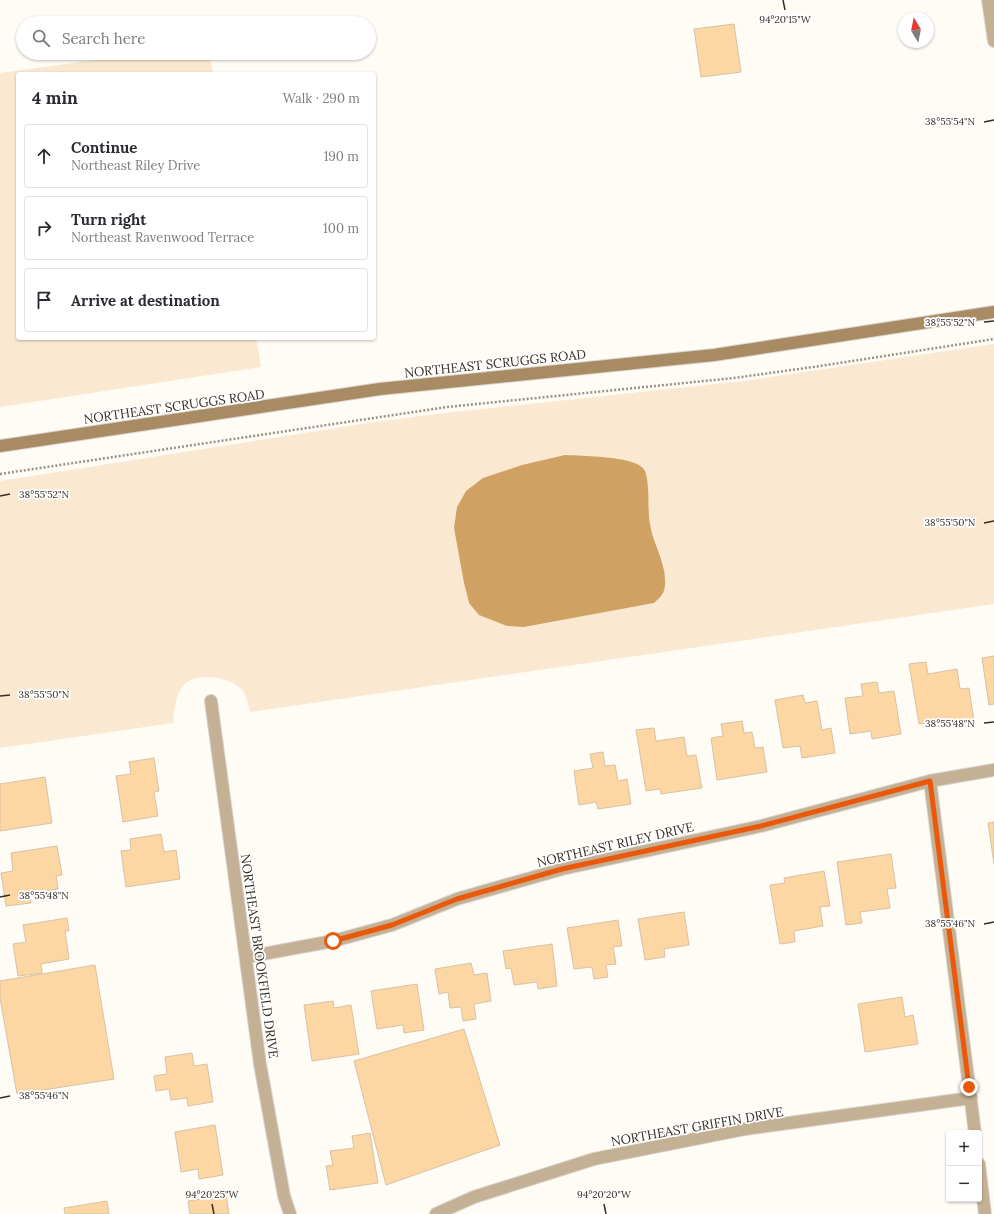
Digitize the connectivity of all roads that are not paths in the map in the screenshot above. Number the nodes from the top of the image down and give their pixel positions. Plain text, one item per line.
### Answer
1 (988, 0) edge
2 (994, 41) edge
3 (994, 312) edge
4 (0, 446) edge
5 (211, 700) dead end
6 (994, 770) edge
7 (930, 781) junction
8 (246, 957) junction
9 (971, 1098) junction
10 (975, 1130) edge
11 (979, 1166) edge
12 (290, 1214) edge
13 (436, 1214) edge
14 (985, 1214) edge

1 - 2 street
3 - 4 street, NORTHEAST SCRUGGS ROAD
5 - 8 street, NORTHEAST BROOKFIELD DRIVE
6 - 7 street, NORTHEAST RILEY DRIVE
7 - 8 street, NORTHEAST RILEY DRIVE
7 - 9 street
8 - 12 street, NORTHEAST BROOKFIELD DRIVE
9 - 10 street
9 - 13 street, NORTHEAST GRIFFIN DRIVE
11 - 14 street

